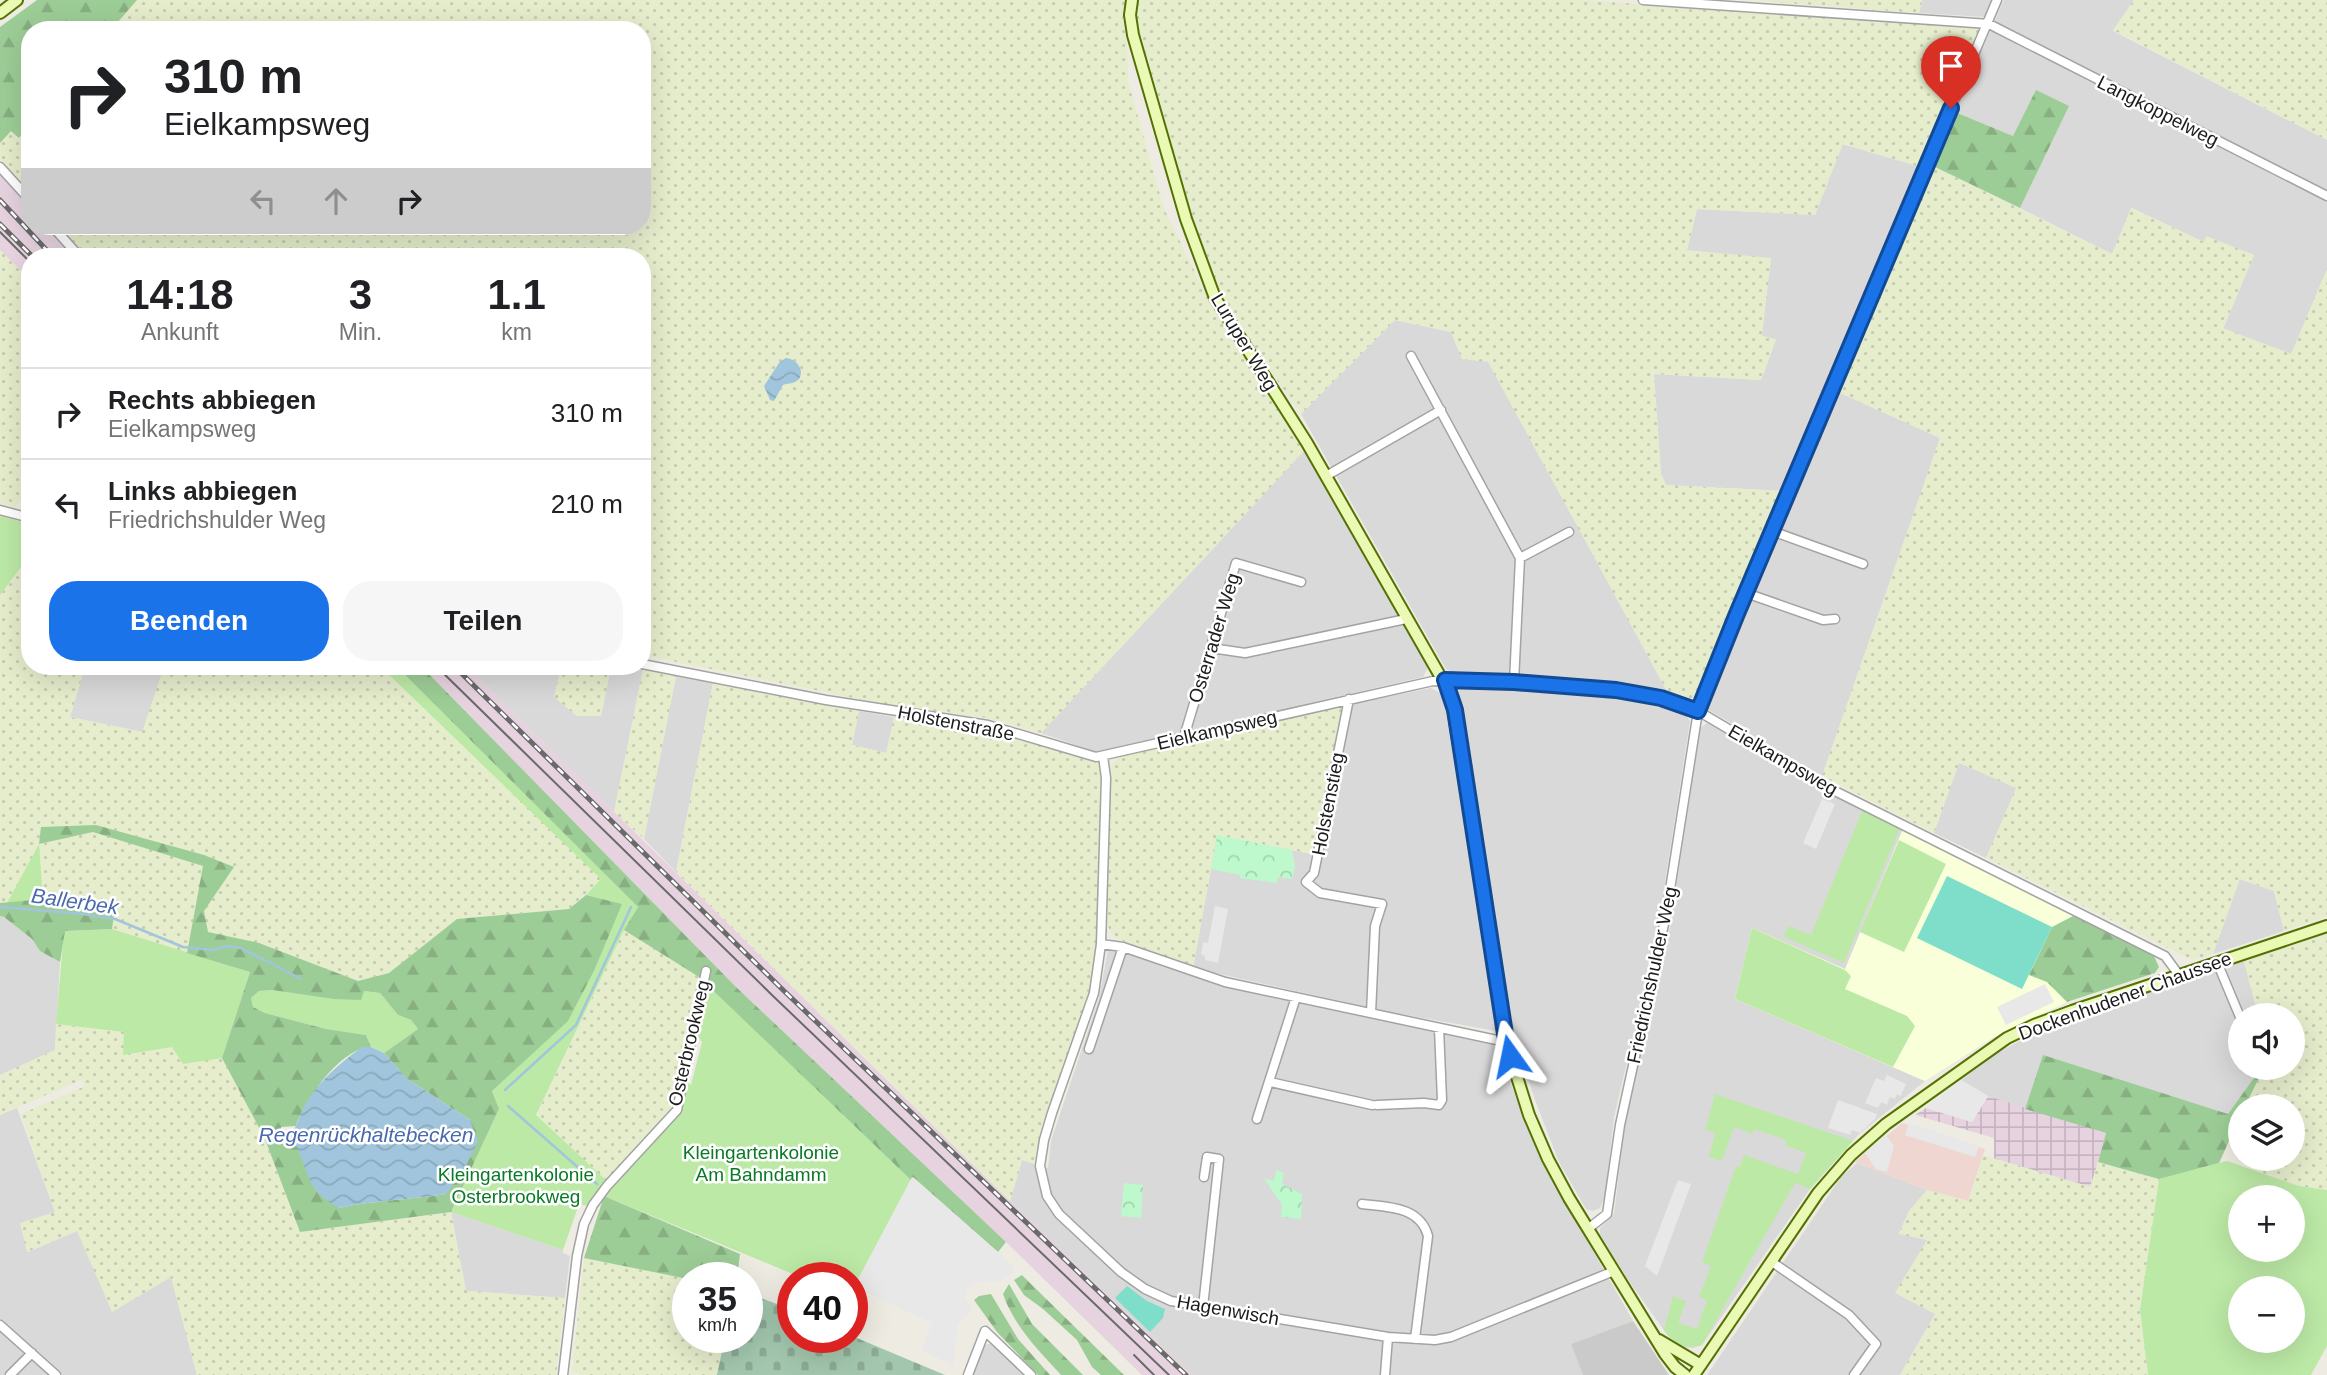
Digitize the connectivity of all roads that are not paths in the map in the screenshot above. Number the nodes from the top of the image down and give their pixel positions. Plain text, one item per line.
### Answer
1 (17, 0) edge
2 (1132, 0) edge
3 (1643, 0) edge
4 (1997, 0) edge
5 (0, 13) edge
6 (1989, 24) junction
7 (0, 167) edge
8 (21, 190) edge
9 (2327, 196) edge
10 (60, 235) edge
11 (72, 248) edge
12 (1411, 356) dead end
13 (1441, 410) junction
14 (1326, 476) junction
15 (0, 510) edge
16 (21, 516) edge
17 (1772, 531) junction
18 (1569, 532) dead end
19 (1520, 558) junction
20 (1863, 564) dead end
21 (1301, 582) dead end
22 (1746, 593) junction
23 (1406, 619) junction
24 (1835, 619) dead end
25 (1211, 648) junction
26 (651, 666) edge
27 (1445, 680) junction
28 (1514, 682) junction
29 (1349, 699) junction
30 (1698, 711) junction
31 (1184, 737) junction
32 (1103, 756) junction
33 (2327, 926) edge
34 (1101, 944) junction
35 (1123, 947) junction
36 (2217, 962) junction
37 (706, 971) dead end
38 (2179, 975) junction
39 (1296, 997) junction
40 (2234, 1003) edge
41 (1371, 1013) junction
42 (1439, 1028) junction
43 (1506, 1042) junction
44 (1089, 1048) dead end
45 (1270, 1082) junction
46 (1257, 1119) dead end
47 (1204, 1177) dead end
48 (1362, 1204) dead end
49 (1589, 1228) junction
50 (1772, 1262) junction
51 (1614, 1271) junction
52 (1203, 1307) junction
53 (0, 1325) edge
54 (1388, 1337) junction
55 (1656, 1338) junction
56 (1415, 1339) junction
57 (32, 1353) junction
58 (1697, 1370) edge
59 (10, 1375) edge
60 (56, 1375) edge
61 (563, 1375) edge
62 (968, 1375) edge
63 (1031, 1375) edge
64 (1385, 1375) edge
65 (1685, 1375) edge
66 (1854, 1375) edge

1 - 5 street
2 - 14 street, Luruper Weg
3 - 6 street
4 - 6 street, Friedrichshulder Weg
6 - 9 street, Langkoppelweg
6 - 17 street, Friedrichshulder Weg
7 - 8 street
10 - 11 street
12 - 13 street
13 - 14 street
13 - 19 street
14 - 23 street, Luruper Weg
15 - 16 street
17 - 20 street
17 - 22 street, Friedrichshulder Weg
18 - 19 street
19 - 28 street
21 - 25 street, Osterrader Weg
22 - 24 street
22 - 30 street, Friedrichshulder Weg
23 - 25 street
23 - 27 street, Luruper Weg
25 - 31 street, Osterrader Weg
26 - 32 street, Holstenstraße
27 - 28 street, Eielkampsweg
27 - 29 street, Eielkampsweg
27 - 43 street, Luruper Weg
28 - 30 street, Eielkampsweg
29 - 31 street, Eielkampsweg
29 - 41 street, Holstenstieg
30 - 38 street, Eielkampsweg
30 - 49 street, Friedrichshulder Weg
31 - 32 street, Eielkampsweg
32 - 34 street
33 - 36 street, Dockenhudener Chaussee
34 - 35 street
34 - 52 street, Hagenwisch
35 - 39 street
35 - 44 street
36 - 38 street, Dockenhudener Chaussee
36 - 40 street
37 - 61 street, Osterbrookweg
38 - 50 street, Dockenhudener Chaussee
39 - 41 street
39 - 45 street
41 - 42 street
42 - 43 street
42 - 45 street
43 - 49 street, Luruper Weg
45 - 46 street
47 - 52 street
48 - 56 street
49 - 51 street
50 - 58 street, Dockenhudener Chaussee
50 - 66 street
51 - 55 street
51 - 56 street, Hagenwisch
52 - 54 street, Hagenwisch
53 - 57 street
54 - 56 street, Hagenwisch
54 - 64 street
55 - 58 street
55 - 65 street
57 - 59 street
57 - 60 street
62 - 63 street

